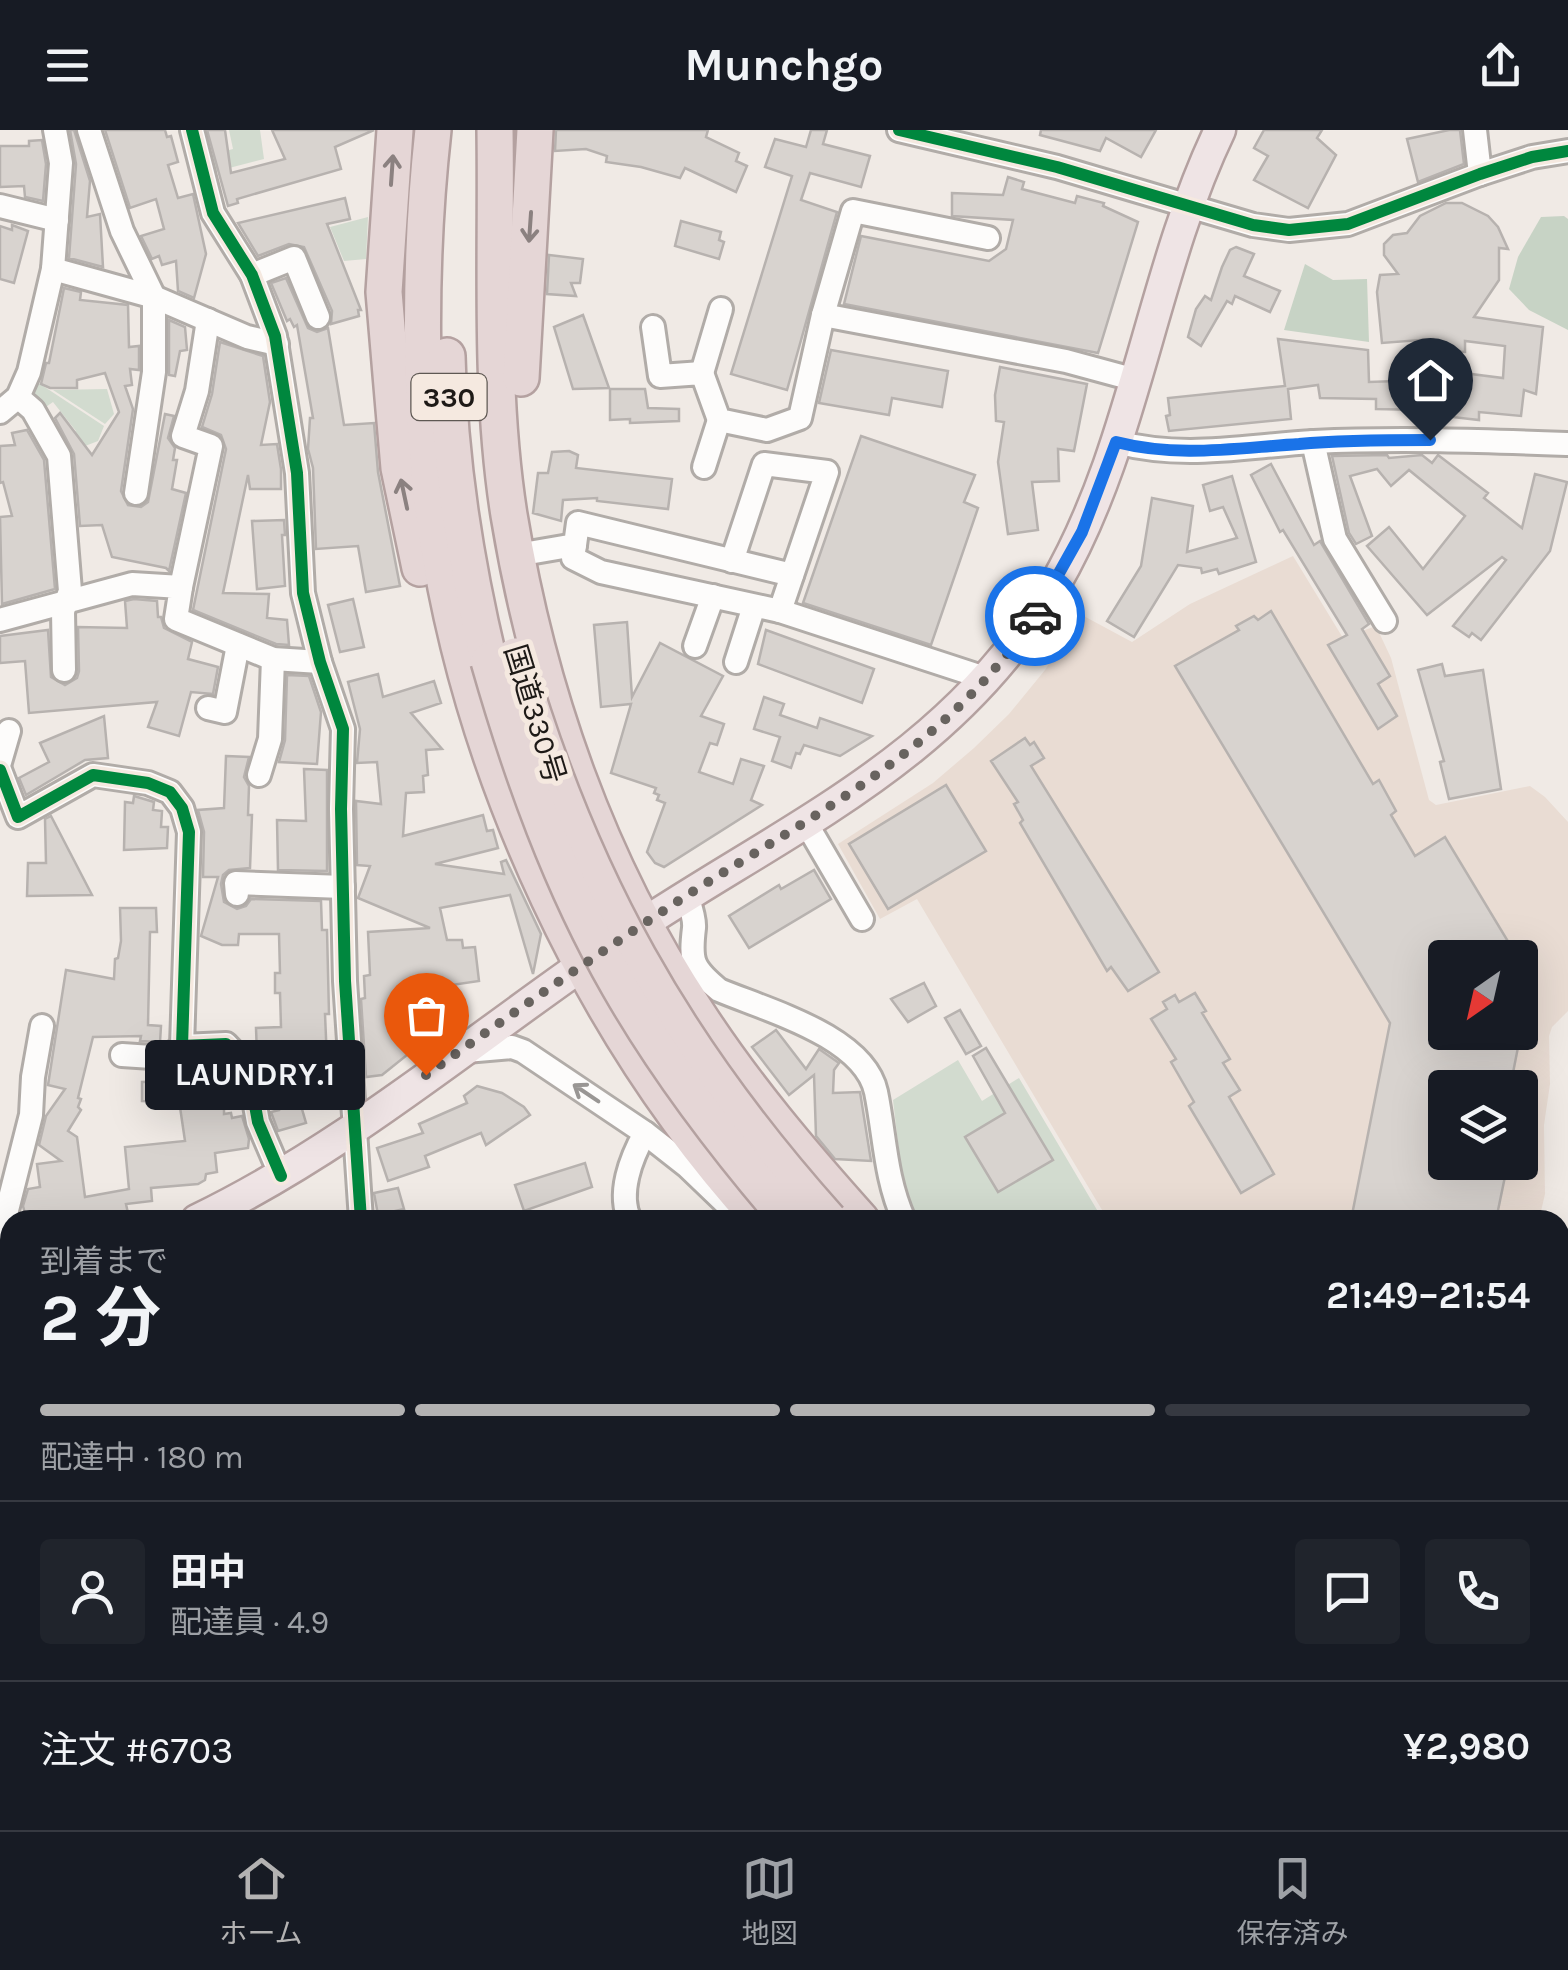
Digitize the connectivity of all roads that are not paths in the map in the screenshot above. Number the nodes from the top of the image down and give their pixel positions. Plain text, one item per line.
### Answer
1 (55, 130) edge
2 (89, 130) edge
3 (192, 130) edge
4 (395, 130) edge
5 (434, 130) edge
6 (451, 130) edge
7 (479, 130) edge
8 (495, 130) edge
9 (535, 130) edge
10 (900, 130) edge
11 (1220, 130) edge
12 (1475, 130) edge
13 (1568, 151) edge
14 (1480, 174) junction
15 (1190, 205) junction
16 (0, 206) edge
17 (57, 220) junction
18 (988, 238) dead end
19 (53, 269) junction
20 (252, 276) junction
21 (154, 297) junction
22 (721, 309) dead end
23 (823, 315) junction
24 (318, 317) dead end
25 (208, 320) junction
26 (652, 326) dead end
27 (277, 344) junction
28 (702, 374) junction
29 (1136, 380) junction
30 (9, 404) edge
31 (718, 420) junction
32 (1116, 442) junction
33 (1313, 442) junction
34 (1568, 444) edge
35 (704, 467) dead end
36 (136, 493) dead end
37 (509, 513) junction
38 (575, 546) junction
39 (518, 555) junction
40 (732, 561) junction
41 (792, 576) junction
42 (181, 588) junction
43 (713, 596) junction
44 (66, 603) junction
45 (754, 606) junction
46 (780, 611) junction
47 (0, 620) edge
48 (1384, 621) dead end
49 (238, 646) junction
50 (695, 646) dead end
51 (274, 659) junction
52 (320, 662) junction
53 (736, 662) dead end
54 (491, 666) junction
55 (64, 670) dead end
56 (988, 679) junction
57 (208, 708) dead end
58 (8, 731) dead end
59 (0, 762) edge
60 (0, 770) edge
61 (259, 775) dead end
62 (9, 821) edge
63 (806, 823) junction
64 (343, 887) junction
65 (237, 894) dead end
66 (688, 896) junction
67 (862, 920) dead end
68 (645, 923) junction
69 (584, 965) junction
70 (42, 1026) dead end
71 (182, 1046) junction
72 (458, 1052) junction
73 (122, 1055) dead end
74 (19, 1060) dead end
75 (28, 1127) junction
76 (356, 1128) junction
77 (645, 1134) junction
78 (281, 1176) junction
79 (7, 1210) edge
80 (215, 1210) edge
81 (360, 1210) edge
82 (625, 1210) edge
83 (733, 1210) edge
84 (753, 1210) edge
85 (781, 1210) edge
86 (821, 1210) edge
87 (853, 1210) edge
88 (899, 1210) edge

1 - 17 street
2 - 21 street
3 - 20 street
54 -> 4 highway
5 - 54 highway
6 - 54 highway, 国道330号 / 330
7 - 54 highway, 国道330号 / 330
8 - 37 highway
9 -> 37 highway
10 - 15 street
11 - 15 main road
12 - 14 street
13 - 14 street
14 - 15 street
15 - 29 main road
16 - 17 street
17 - 19 street
18 - 23 street
19 - 21 street
19 - 30 street
20 - 24 street
20 - 27 street
21 - 25 street
21 - 36 street
22 - 28 street
23 - 29 street
23 - 31 street
25 - 27 street
25 - 42 street
26 - 28 street
27 - 52 street
28 - 31 street
29 - 32 main road
30 - 44 street
31 - 35 street
32 - 33 street
32 - 56 main road
33 - 34 street
33 - 48 street
37 - 39 highway
38 - 39 street
38 - 40 street
38 - 43 street
39 - 68 highway
40 - 41 street
40 - 41 street
41 - 46 street
42 - 44 street
42 - 49 street
43 - 45 street
43 - 50 street
44 - 47 street
44 - 55 street
45 - 46 street
45 - 53 street
46 - 56 street
49 - 51 street
49 - 57 street
51 - 52 street
51 - 61 street
52 - 64 street
54 - 69 highway
54 - 85 highway, 国道330号 / 330, bridge
54 - 86 highway, 国道330号 / 330, bridge
56 - 63 main road
58 - 59 street
60 - 62 street
62 - 71 street
63 - 66 main road
63 - 67 street
64 - 65 street
64 - 76 street
66 - 68 main road
66 - 88 street
68 - 69 main road
68 - 87 highway
69 - 72 main road
69 - 84 highway
70 - 75 street
71 - 73 street
71 - 78 street
72 - 76 main road
77 -> 72 street
74 - 75 street
75 - 79 street
76 - 78 main road
76 - 81 street
77 - 82 street
77 - 83 street
78 - 80 main road

